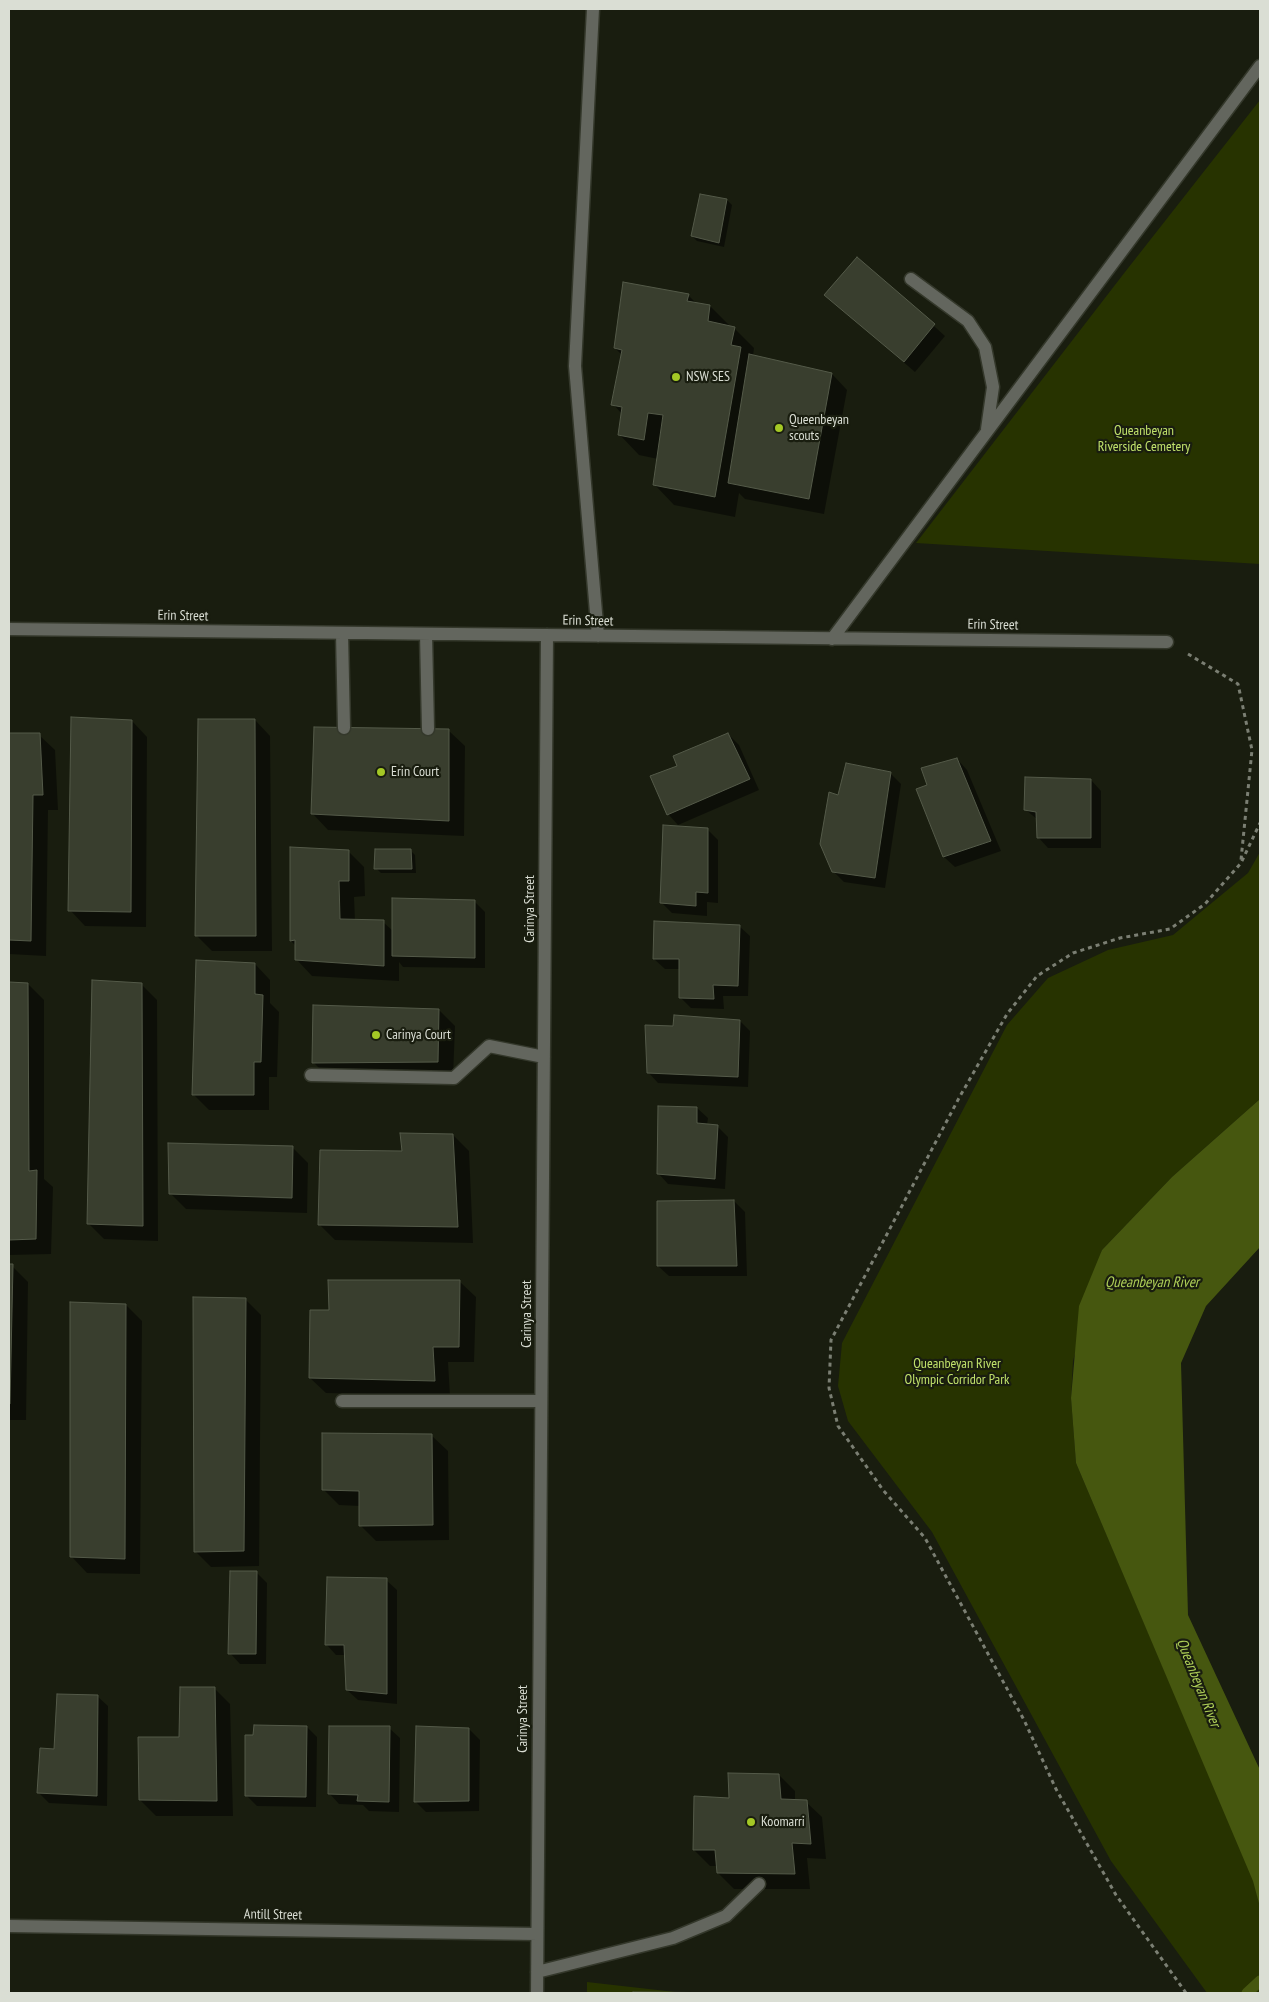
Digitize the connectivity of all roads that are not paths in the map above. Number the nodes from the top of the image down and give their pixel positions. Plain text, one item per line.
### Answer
1 (593, 9) edge
2 (1260, 66) edge
3 (912, 279) dead end
4 (987, 432) junction
5 (9, 629) edge
6 (342, 633) junction
7 (426, 634) junction
8 (547, 636) junction
9 (598, 636) junction
10 (832, 638) junction
11 (1167, 642) road end
12 (344, 728) dead end
13 (428, 729) dead end
14 (544, 1057) junction
15 (311, 1075) dead end
16 (342, 1401) dead end
17 (541, 1401) junction
18 (759, 1884) dead end
19 (9, 1926) edge
20 (537, 1934) junction
21 (537, 1972) junction
22 (536, 1993) edge

1 - 9 street
2 - 4 street
3 - 4 street
4 - 10 street
5 - 6 street, Erin Street
6 - 7 street, Erin Street
6 - 12 street
7 - 8 street, Erin Street
7 - 13 street
8 - 9 street, Erin Street
8 - 14 street, Carinya Street
9 - 10 street, Erin Street
10 - 11 street, Erin Street
14 - 15 street
14 - 17 street, Carinya Street
16 - 17 street
17 - 20 street, Carinya Street
18 - 21 street
19 - 20 street, Antill Street
20 - 21 street, Carinya Street
21 - 22 street, Carinya Street

